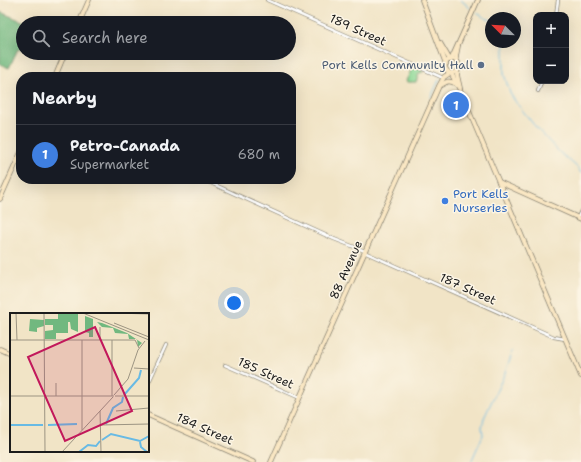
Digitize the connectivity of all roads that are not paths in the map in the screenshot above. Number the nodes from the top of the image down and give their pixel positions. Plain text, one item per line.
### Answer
1 (88, 0) edge
2 (268, 0) edge
3 (422, 0) edge
4 (478, 0) edge
5 (558, 0) edge
6 (556, 12) edge
7 (82, 16) edge
8 (438, 42) junction
9 (457, 47) junction
10 (444, 51) junction
11 (62, 60) edge
12 (451, 60) junction
13 (457, 63) junction
14 (445, 66) junction
15 (458, 69) junction
16 (57, 72) edge
17 (450, 73) junction
18 (441, 77) junction
19 (456, 84) junction
20 (541, 84) edge
21 (440, 86) junction
22 (460, 90) junction
23 (538, 91) dead end
24 (16, 163) edge
25 (499, 182) junction
26 (213, 184) edge
27 (0, 199) edge
28 (581, 211) edge
29 (580, 218) edge
30 (365, 252) junction
31 (565, 339) junction
32 (166, 345) dead end
33 (0, 349) edge
34 (10, 354) edge
35 (226, 365) dead end
36 (581, 376) edge
37 (149, 382) edge
38 (300, 398) junction
39 (149, 415) edge
40 (253, 462) edge
41 (271, 462) edge

1 - 7 main road
2 - 18 street, 189 Street
3 - 8 main road
4 - 9 main road
5 - 6 street
8 - 10 main road
8 - 14 main road
9 - 10 main road
9 - 12 main road
9 - 13 main road
10 - 12 main road
11 - 16 main road
12 - 13 main road
12 - 14 main road
13 - 15 main road
14 - 17 main road
14 - 18 main road, 88 Avenue
15 - 17 main road
15 - 22 main road
17 - 19 main road
17 - 21 main road, 88 Avenue
18 - 21 main road, 88 Avenue
19 - 21 main road
19 - 22 main road
20 - 23 street
21 - 30 main road, 88 Avenue
22 - 25 main road
24 - 27 main road
25 - 29 main road
25 - 31 main road
26 - 30 street, 187 Street
28 - 29 street
30 - 31 street, 187 Street
30 - 38 main road, 88 Avenue
31 - 36 main road
32 - 37 street
33 - 34 main road
35 - 38 street, 185 Street
38 - 41 main road, 88 Avenue
39 - 40 main road, 184 Street

